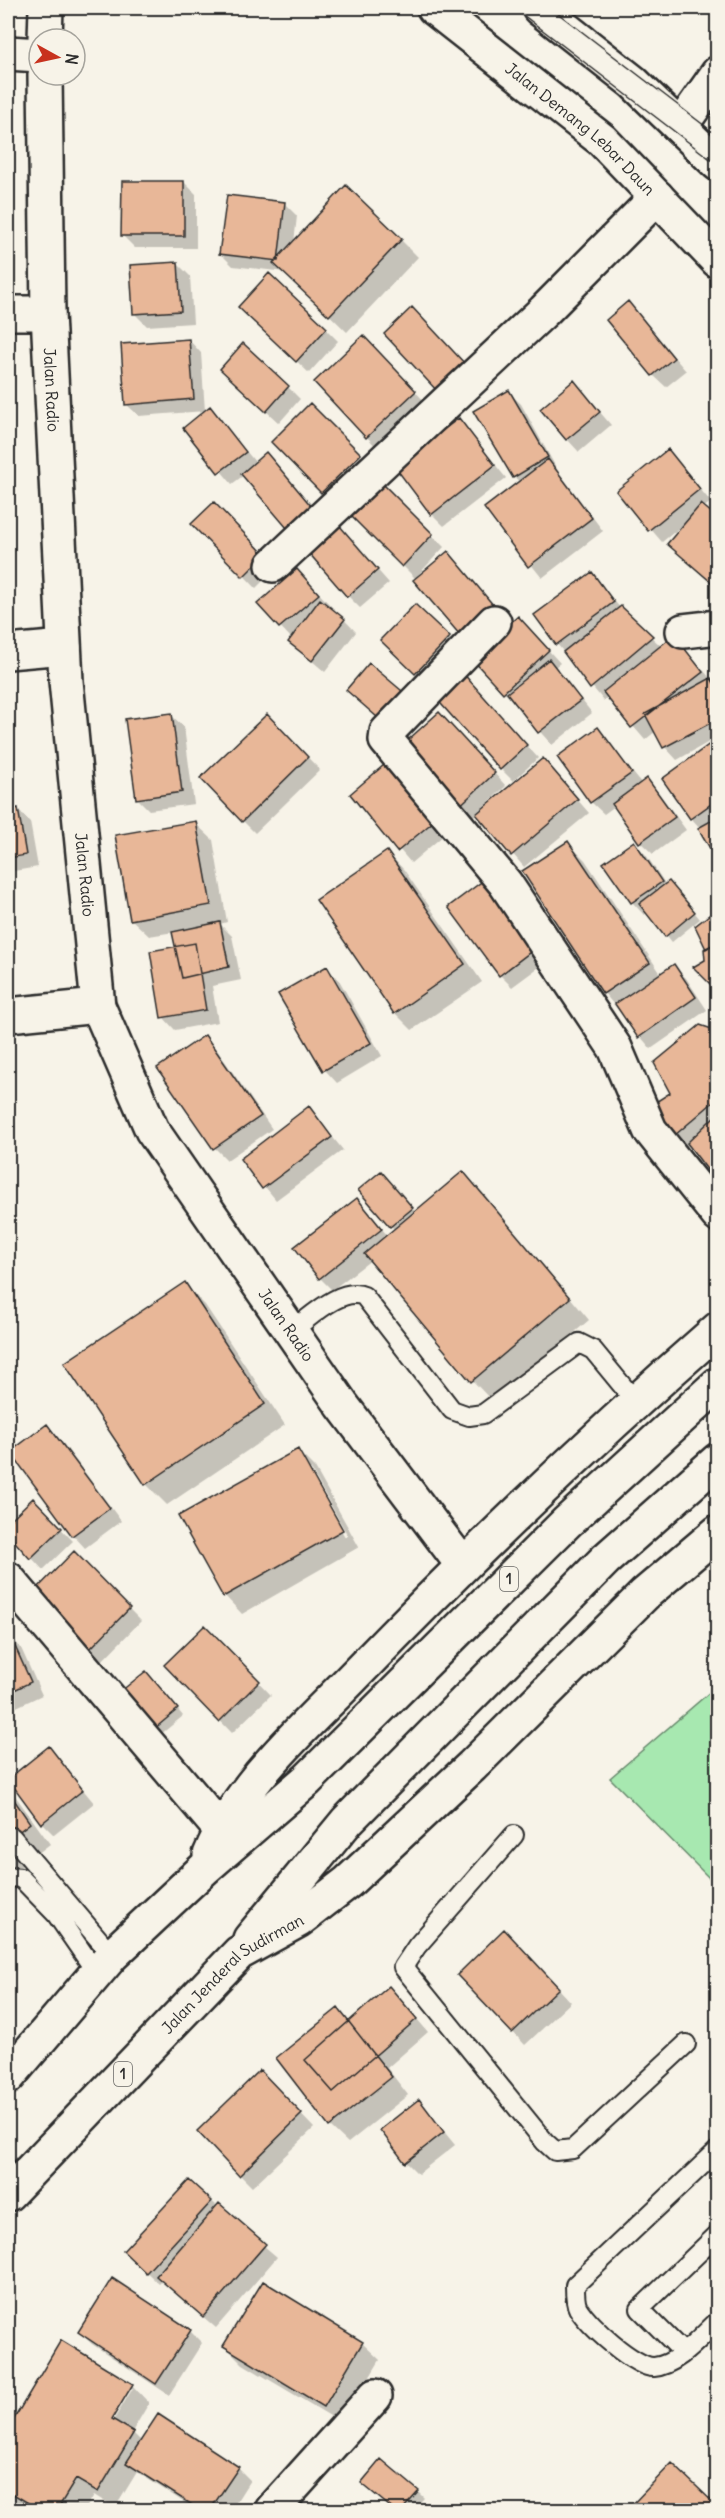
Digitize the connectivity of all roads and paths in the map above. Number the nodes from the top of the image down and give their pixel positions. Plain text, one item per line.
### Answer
1 (46, 8) edge
2 (434, 8) edge
3 (539, 8) edge
4 (45, 27) edge
5 (8, 53) edge
6 (27, 54) edge
7 (717, 73) edge
8 (45, 87) edge
9 (680, 127) junction
10 (717, 164) edge
11 (657, 197) junction
12 (717, 261) edge
13 (8, 313) edge
14 (48, 313) junction
15 (273, 565) dead end
16 (494, 622) dead end
17 (717, 627) edge
18 (683, 631) dead end
19 (64, 647) junction
20 (8, 652) edge
21 (98, 1006) junction
22 (8, 1015) edge
23 (717, 1215) edge
24 (717, 1329) edge
25 (291, 1331) junction
26 (717, 1384) edge
27 (635, 1401) junction
28 (717, 1460) edge
29 (717, 1532) edge
30 (462, 1564) junction
31 (8, 1579) edge
32 (220, 1830) junction
33 (514, 1835) dead end
34 (12, 1837) dead end
35 (205, 1868) junction
36 (8, 1877) edge
37 (239, 1953) junction
38 (104, 1963) junction
39 (686, 2044) dead end
40 (8, 2077) edge
41 (717, 2150) edge
42 (8, 2194) edge
43 (717, 2234) edge
44 (717, 2320) edge
45 (683, 2352) junction
46 (375, 2396) dead end
47 (273, 2511) edge

1 - 4 main road
2 - 11 main road, Jalan Demang Lebar Daun
3 - 9 main road
5 - 6 main road
7 - 9 main road
8 - 14 main road, Jalan Radio
9 - 10 main road
11 - 12 main road, Jalan Demang Lebar Daun
11 - 15 main road
13 - 14 main road
14 - 19 main road, Jalan Radio
16 - 23 main road
17 - 18 main road
19 - 20 main road
19 - 21 main road, Jalan Radio
21 - 22 main road
21 - 25 main road, Jalan Radio
24 - 27 main road
25 - 27 lane
25 - 30 main road, Jalan Radio
26 - 35 main road, 1
27 - 30 main road
28 - 37 main road, 1
29 - 37 main road, Jalan Jenderal Sudirman
30 - 32 main road
31 - 32 main road
32 - 35 main road
33 - 39 lane
34 - 38 lane
35 - 38 main road, 1
36 - 38 lane
37 - 42 main road, Jalan Jenderal Sudirman / 1
38 - 40 main road, 1
41 - 45 lane
43 - 45 lane
44 - 45 lane
46 - 47 main road

